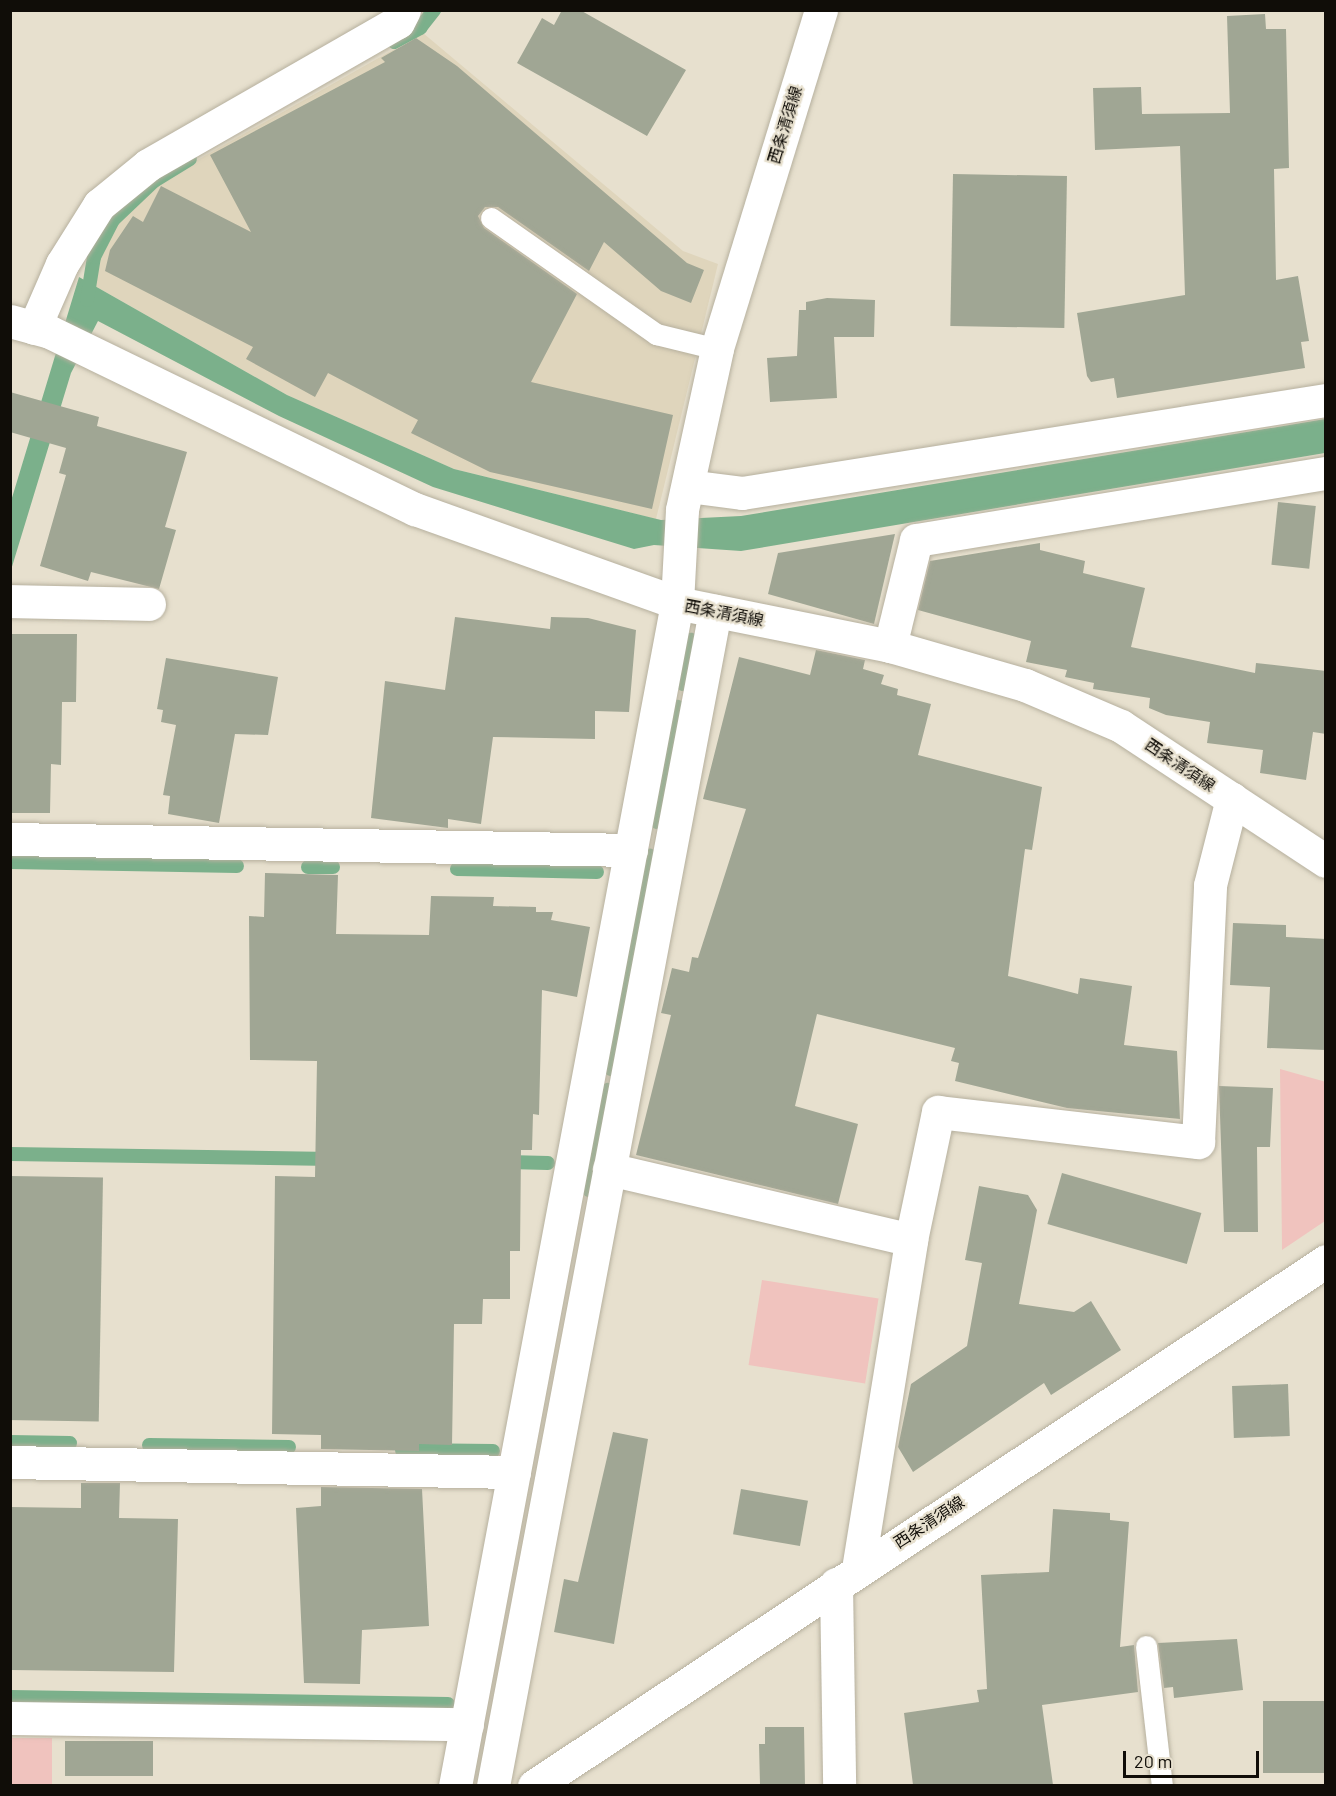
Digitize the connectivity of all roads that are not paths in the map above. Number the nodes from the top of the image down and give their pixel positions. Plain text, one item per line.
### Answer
1 (404, 10) edge
2 (821, 10) edge
3 (491, 218) dead end
4 (32, 327) edge
5 (717, 349) junction
6 (1326, 400) edge
7 (1326, 473) edge
8 (685, 498) junction
9 (10, 601) edge
10 (677, 603) junction
11 (149, 604) dead end
12 (715, 611) junction
13 (890, 646) junction
14 (1232, 800) junction
15 (10, 839) edge
16 (631, 850) junction
17 (1326, 861) edge
18 (609, 1169) junction
19 (911, 1240) junction
20 (1326, 1261) edge
21 (10, 1462) edge
22 (514, 1472) junction
23 (847, 1576) junction
24 (1146, 1646) dead end
25 (10, 1718) edge
26 (467, 1724) junction
27 (455, 1785) edge
28 (493, 1785) edge
29 (534, 1785) edge
30 (839, 1785) edge
31 (1162, 1785) edge

1 - 4 street
2 - 5 street, 西条清須線
3 - 5 lane
4 - 10 street
5 - 8 street, 西条清須線
6 - 8 street
7 - 13 street
8 - 10 street, 西条清須線
9 - 11 street
10 - 12 street, 西条清須線
10 - 16 street
12 - 13 street, 西条清須線
12 - 18 street
13 - 14 street, 西条清須線
14 - 17 street, 西条清須線
14 - 19 street
15 - 16 street
16 - 22 street
18 - 19 street
18 - 28 street
19 - 23 street
20 - 23 street, 西条清須線
21 - 22 street
22 - 26 street
23 - 29 street, 西条清須線
23 - 30 street
24 - 31 lane
25 - 26 street
26 - 27 street

